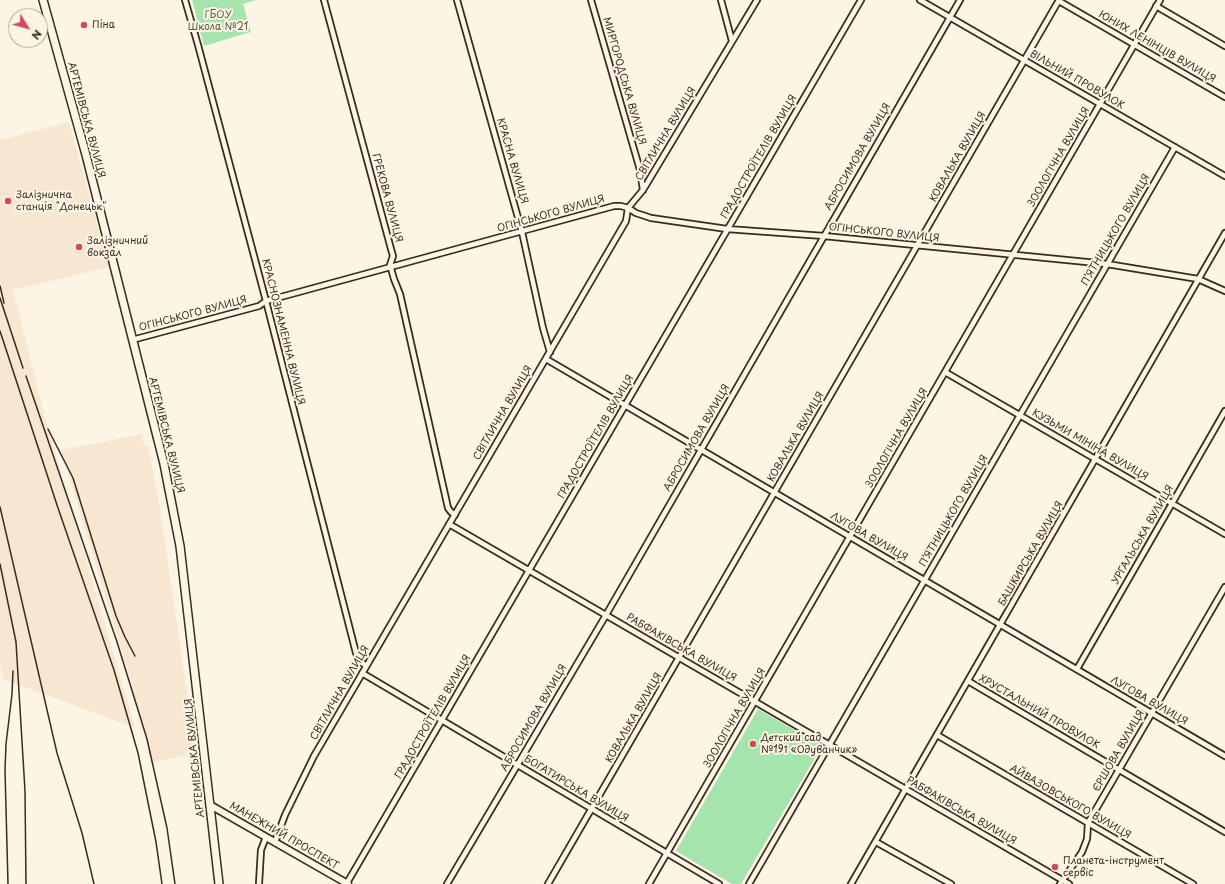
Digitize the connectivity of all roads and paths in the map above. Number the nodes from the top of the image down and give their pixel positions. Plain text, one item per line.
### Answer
1 (43, 0) edge
2 (185, 0) edge
3 (324, 0) edge
4 (457, 0) edge
5 (591, 0) edge
6 (721, 0) edge
7 (757, 0) edge
8 (861, 0) edge
9 (920, 0) edge
10 (960, 0) edge
11 (1160, 0) edge
12 (1059, 1) edge
13 (1156, 6) junction
14 (950, 16) junction
15 (732, 40) junction
16 (1134, 45) junction
17 (1225, 46) edge
18 (1025, 60) junction
19 (1225, 97) edge
20 (1100, 103) junction
21 (1175, 147) junction
22 (1225, 176) edge
23 (643, 190) junction
24 (628, 208) junction
25 (727, 230) junction
26 (522, 232) junction
27 (1225, 233) edge
28 (824, 236) junction
29 (918, 245) junction
30 (1013, 255) junction
31 (1107, 264) junction
32 (391, 268) junction
33 (1198, 280) junction
34 (1225, 291) edge
35 (266, 301) junction
36 (132, 340) junction
37 (550, 352) junction
38 (546, 359) junction
39 (945, 372) junction
40 (625, 405) junction
41 (1225, 411) edge
42 (1020, 415) junction
43 (701, 450) junction
44 (1096, 459) junction
45 (775, 492) junction
46 (1172, 503) junction
47 (454, 515) junction
48 (449, 524) junction
49 (1225, 534) edge
50 (850, 537) junction
51 (529, 570) junction
52 (925, 580) junction
53 (1225, 587) edge
54 (606, 615) junction
55 (1001, 625) junction
56 (679, 658) junction
57 (366, 666) junction
58 (1077, 669) junction
59 (362, 673) junction
60 (968, 681) junction
61 (755, 701) junction
62 (1152, 713) junction
63 (442, 720) junction
64 (937, 735) junction
65 (829, 745) junction
66 (1225, 756) edge
67 (517, 765) junction
68 (1119, 769) junction
69 (906, 790) junction
70 (210, 805) junction
71 (592, 809) junction
72 (1088, 823) junction
73 (1225, 832) edge
74 (266, 837) junction
75 (275, 842) junction
76 (876, 842) junction
77 (667, 853) junction
78 (1061, 882) edge
79 (220, 884) edge
80 (259, 884) edge
81 (347, 884) edge
82 (447, 884) edge
83 (548, 884) edge
84 (649, 884) edge
85 (719, 884) edge
86 (750, 884) edge
87 (852, 884) edge
88 (951, 884) edge
89 (1069, 884) edge
90 (1194, 884) edge

1 - 36 main road, АРТЕМІВСЬКА ВУЛИЦЯ
2 - 35 street, КРАСНОЗНАМЕННА ВУЛИЦЯ
3 - 32 street, ГРЕКОВА ВУЛИЦЯ
4 - 26 street, КРАСНА ВУЛИЦЯ
5 - 23 street, МИРГОРОДСЬКА ВУЛИЦЯ
6 - 15 street
7 - 15 street, СВІТЛИЧНА ВУЛИЦЯ
8 - 25 street, ГРАДОСТРОЇТЕЛIВ ВУЛИЦЯ
9 - 14 street, ВІЛЬНИЙ ПРОВУЛОК
10 - 14 street, АБРОСИМОВА ВУЛИЦЯ
11 - 13 street, ЗООЛОГІЧНА ВУЛИЦЯ
12 - 16 street, ЮНИХ ЛЕНІНЦІВ ВУЛИЦЯ
12 - 18 street, КОВАЛЬКА ВУЛИЦЯ
13 - 16 street, ЗООЛОГІЧНА ВУЛИЦЯ
13 - 17 street
14 - 18 street, ВІЛЬНИЙ ПРОВУЛОК
14 - 28 street, АБРОСИМОВА ВУЛИЦЯ
15 - 23 street, СВІТЛИЧНА ВУЛИЦЯ
16 - 19 street, ЮНИХ ЛЕНІНЦІВ ВУЛИЦЯ
16 - 20 street, ЗООЛОГІЧНА ВУЛИЦЯ
18 - 20 street, ВІЛЬНИЙ ПРОВУЛОК
18 - 29 street, КОВАЛЬКА ВУЛИЦЯ
20 - 21 street, ВІЛЬНИЙ ПРОВУЛОК
20 - 30 street, ЗООЛОГІЧНА ВУЛИЦЯ
21 - 22 street, ВІЛЬНИЙ ПРОВУЛОК
21 - 31 street, П’ЯТНИЦЬКОГО ВУЛИЦЯ
23 - 24 street, СВІТЛИЧНА ВУЛИЦЯ
24 - 25 street, ОГІНСЬКОГО ВУЛИЦЯ
24 - 26 street, ОГІНСЬКОГО ВУЛИЦЯ
24 - 37 street, СВІТЛИЧНА ВУЛИЦЯ
25 - 28 street, ОГІНСЬКОГО ВУЛИЦЯ
25 - 40 street, ГРАДОСТРОЇТЕЛIВ ВУЛИЦЯ
26 - 32 street, ОГІНСЬКОГО ВУЛИЦЯ
26 - 37 street, КРАСНА ВУЛИЦЯ
27 - 33 street, БАШКИРСЬКА ВУЛИЦЯ
28 - 29 street, ОГІНСЬКОГО ВУЛИЦЯ
28 - 43 street, АБРОСИМОВА ВУЛИЦЯ
29 - 30 street, ОГІНСЬКОГО ВУЛИЦЯ
29 - 45 street, КОВАЛЬКА ВУЛИЦЯ
30 - 31 street, ОГІНСЬКОГО ВУЛИЦЯ
30 - 39 street, ЗООЛОГІЧНА ВУЛИЦЯ
31 - 33 street, ОГІНСЬКОГО ВУЛИЦЯ
31 - 42 street, П’ЯТНИЦЬКОГО ВУЛИЦЯ
32 - 35 street, ОГІНСЬКОГО ВУЛИЦЯ
32 - 47 street, ГРЕКОВА ВУЛИЦЯ
33 - 34 street, ОГІНСЬКОГО ВУЛИЦЯ
33 - 44 street, БАШКИРСЬКА ВУЛИЦЯ
35 - 36 street, ОГІНСЬКОГО ВУЛИЦЯ
35 - 57 street, КРАСНОЗНАМЕННА ВУЛИЦЯ
36 - 70 main road, АРТЕМІВСЬКА ВУЛИЦЯ
37 - 38 street, СВІТЛИЧНА ВУЛИЦЯ
38 - 40 street, ЛУГОВА ВУЛИЦЯ
38 - 47 street, СВІТЛИЧНА ВУЛИЦЯ
39 - 42 street, КУЗЬМИ МІНІНА ВУЛИЦЯ
39 - 50 street, ЗООЛОГІЧНА ВУЛИЦЯ
40 - 43 street, ЛУГОВА ВУЛИЦЯ
40 - 51 street, ГРАДОСТРОЇТЕЛIВ ВУЛИЦЯ
41 - 46 street, УРГАЛЬСЬКА ВУЛИЦЯ
42 - 44 street, КУЗЬМИ МІНІНА ВУЛИЦЯ
42 - 52 street, П’ЯТНИЦЬКОГО ВУЛИЦЯ
43 - 45 street, ЛУГОВА ВУЛИЦЯ
43 - 54 street, АБРОСИМОВА ВУЛИЦЯ
44 - 46 street, КУЗЬМИ МІНІНА ВУЛИЦЯ
44 - 55 street, БАШКИРСЬКА ВУЛИЦЯ
45 - 50 street, ЛУГОВА ВУЛИЦЯ
45 - 56 street, КОВАЛЬКА ВУЛИЦЯ
46 - 49 street, КУЗЬМИ МІНІНА ВУЛИЦЯ
46 - 58 street, УРГАЛЬСЬКА ВУЛИЦЯ
47 - 48 street, СВІТЛИЧНА ВУЛИЦЯ
48 - 51 street, РАБФАКІВСЬКА ВУЛИЦЯ
48 - 57 street, СВІТЛИЧНА ВУЛИЦЯ
50 - 52 street, ЛУГОВА ВУЛИЦЯ
50 - 61 street, ЗООЛОГІЧНА ВУЛИЦЯ
51 - 54 street, РАБФАКІВСЬКА ВУЛИЦЯ
51 - 63 street, ГРАДОСТРОЇТЕЛIВ ВУЛИЦЯ
52 - 55 street, ЛУГОВА ВУЛИЦЯ
52 - 65 street, П’ЯТНИЦЬКОГО ВУЛИЦЯ
53 - 62 street, ЄРШОВА ВУЛИЦЯ
54 - 56 street, РАБФАКІВСЬКА ВУЛИЦЯ
54 - 67 street, АБРОСИМОВА ВУЛИЦЯ
55 - 58 street, ЛУГОВА ВУЛИЦЯ
55 - 60 street, БАШКИРСЬКА ВУЛИЦЯ
56 - 61 street, РАБФАКІВСЬКА ВУЛИЦЯ
56 - 71 street, КОВАЛЬКА ВУЛИЦЯ
57 - 59 street, СВІТЛИЧНА ВУЛИЦЯ
58 - 62 street, ЛУГОВА ВУЛИЦЯ
59 - 63 street, БОГАТИРСЬКА ВУЛИЦЯ
59 - 75 street, СВІТЛИЧНА ВУЛИЦЯ
60 - 64 street, БАШКИРСЬКА ВУЛИЦЯ
60 - 68 street, ХРУСТАЛЬНИЙ ПРОВУЛОК
61 - 65 street, РАБФАКІВСЬКА ВУЛИЦЯ
61 - 77 street, ЗООЛОГІЧНА ВУЛИЦЯ
62 - 66 street, ЛУГОВА ВУЛИЦЯ
62 - 68 street, ЄРШОВА ВУЛИЦЯ
63 - 67 street, БОГАТИРСЬКА ВУЛИЦЯ
63 - 81 street, ГРАДОСТРОЇТЕЛIВ ВУЛИЦЯ
64 - 69 street, БАШКИРСЬКА ВУЛИЦЯ
64 - 72 street, АЙВАЗОВСЬКОГО ВУЛИЦЯ
65 - 69 street, РАБФАКІВСЬКА ВУЛИЦЯ
65 - 86 street, П’ЯТНИЦЬКОГО ВУЛИЦЯ
67 - 71 street, БОГАТИРСЬКА ВУЛИЦЯ
67 - 82 street, АБРОСИМОВА ВУЛИЦЯ
68 - 72 street, ЄРШОВА ВУЛИЦЯ
68 - 73 street, ХРУСТАЛЬНИЙ ПРОВУЛОК
69 - 76 street, БАШКИРСЬКА ВУЛИЦЯ
69 - 78 street, РАБФАКІВСЬКА ВУЛИЦЯ
70 - 74 street, МАНЕЖНИЙ ПРОСПЕКТ
70 - 79 main road, АРТЕМІВСЬКА ВУЛИЦЯ
71 - 77 street, БОГАТИРСЬКА ВУЛИЦЯ
71 - 83 street, КОВАЛЬКА ВУЛИЦЯ
72 - 78 street, ЄРШОВА ВУЛИЦЯ
72 - 90 street, АЙВАЗОВСЬКОГО ВУЛИЦЯ
74 - 75 street, МАНЕЖНИЙ ПРОСПЕКТ
74 - 80 street
75 - 81 street, МАНЕЖНИЙ ПРОСПЕКТ
76 - 87 street, БАШКИРСЬКА ВУЛИЦЯ
76 - 88 street
77 - 84 street, ЗООЛОГІЧНА ВУЛИЦЯ
77 - 85 street, БОГАТИРСЬКА ВУЛИЦЯ
78 - 89 street, РАБФАКІВСЬКА ВУЛИЦЯ

